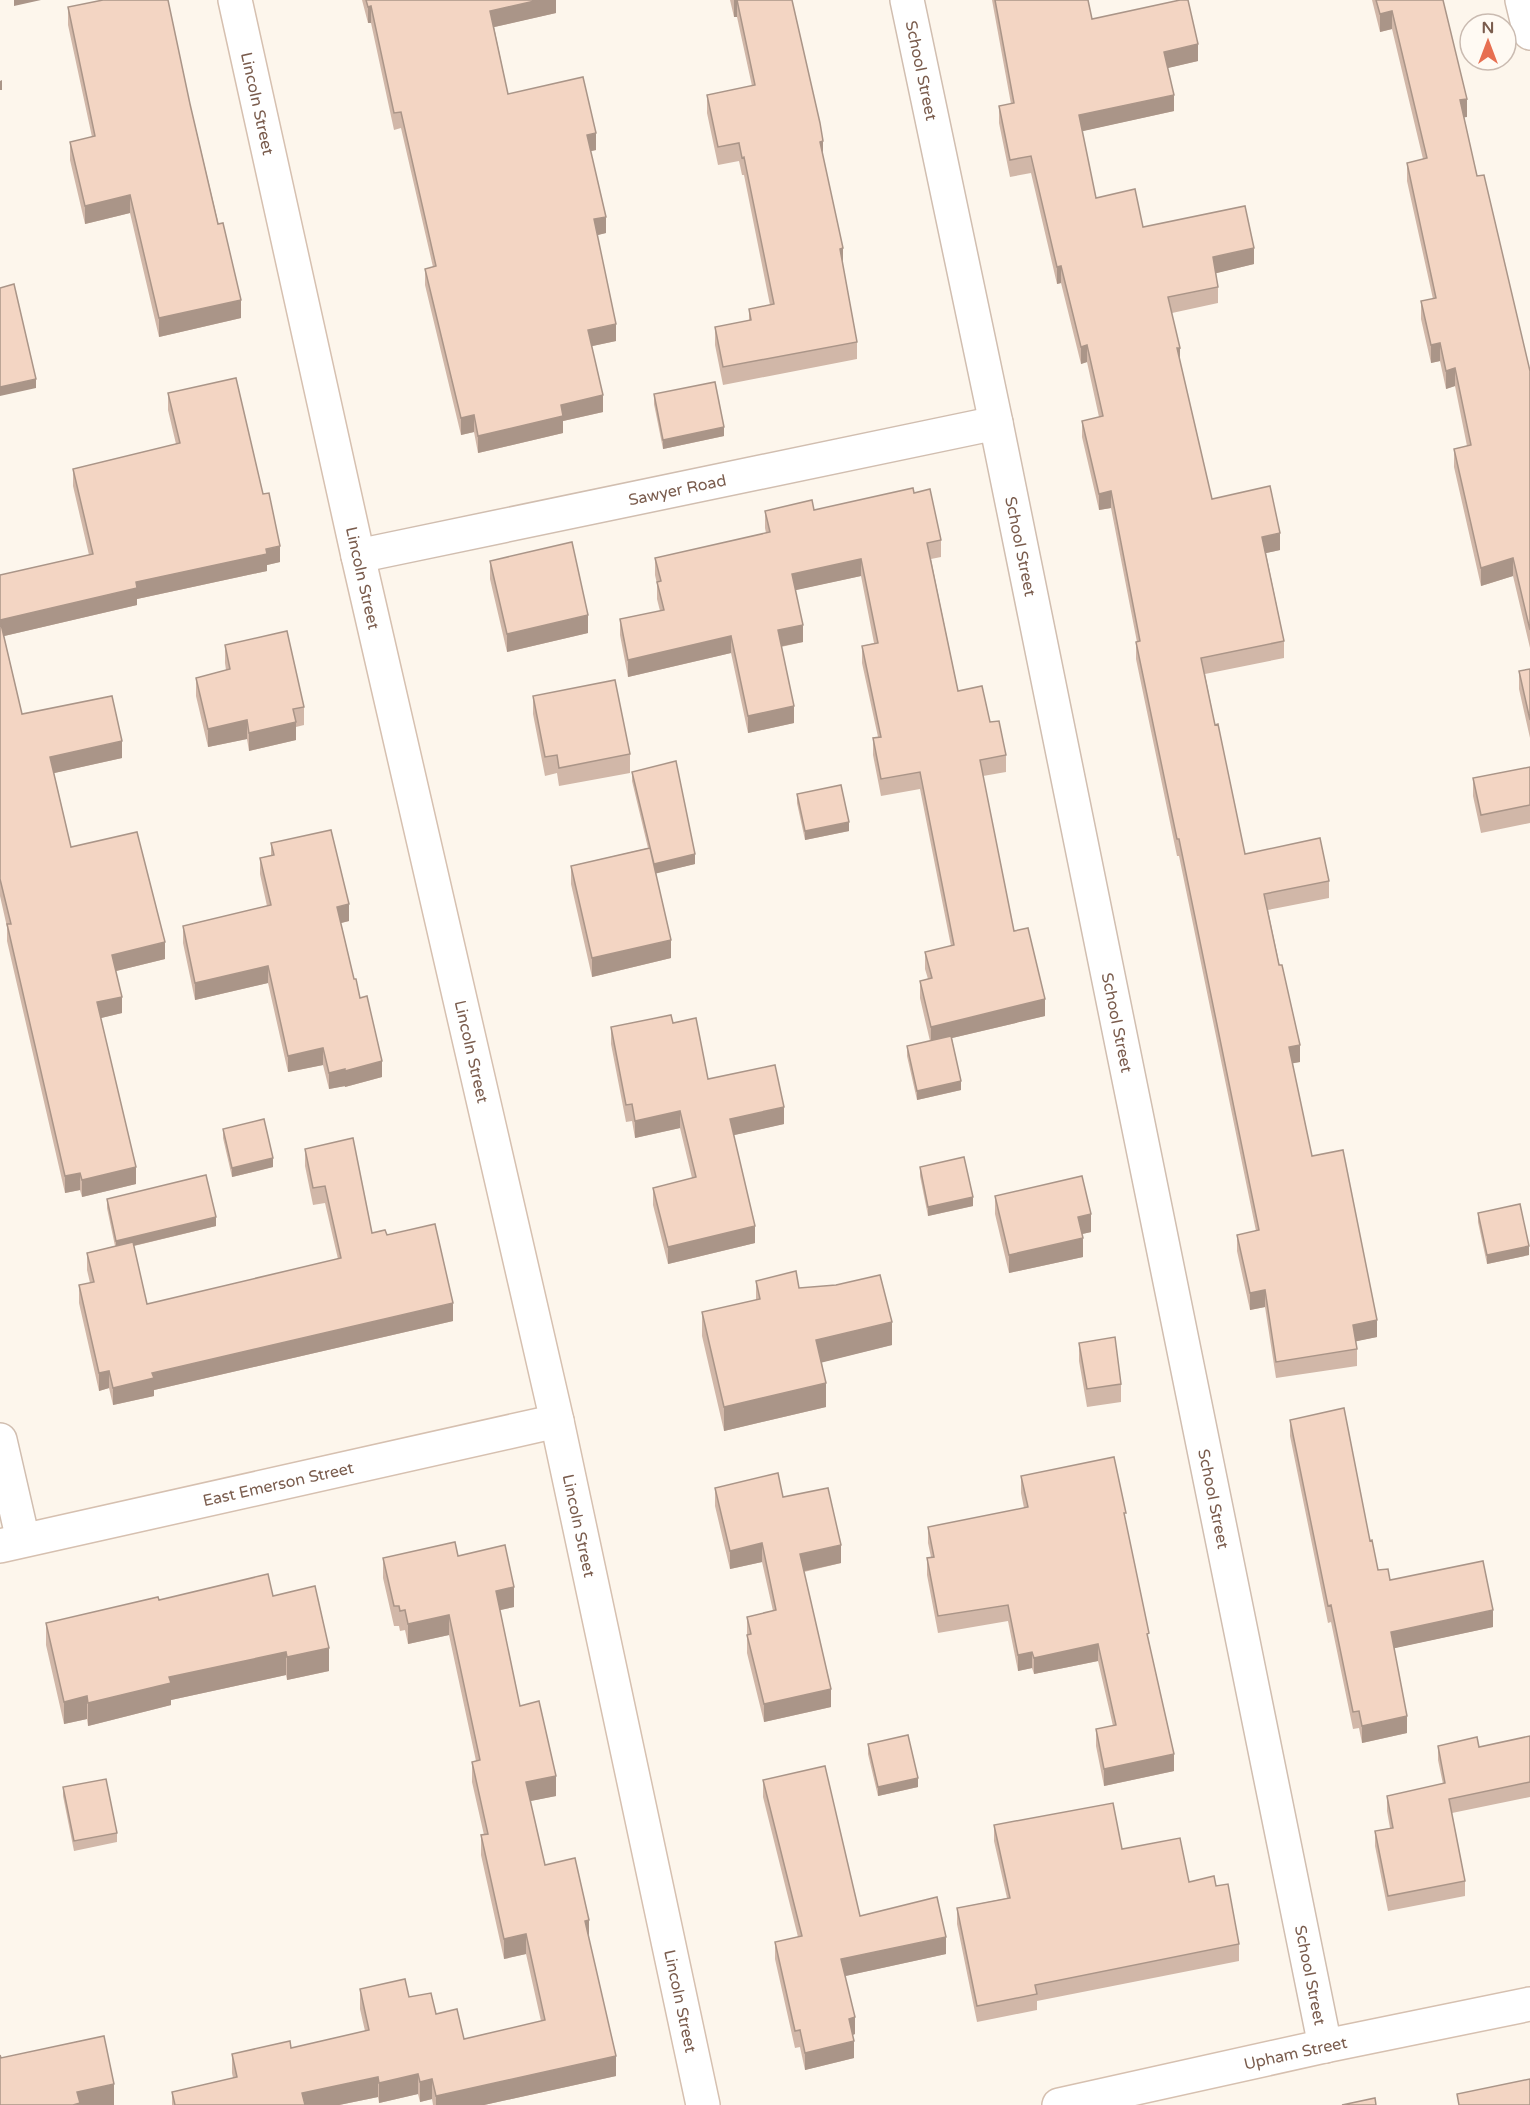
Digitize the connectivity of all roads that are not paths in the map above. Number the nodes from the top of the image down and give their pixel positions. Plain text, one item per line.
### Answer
1 (235, 0) edge
2 (907, 0) edge
3 (1522, 0) edge
4 (1530, 33) edge
5 (996, 423) junction
6 (358, 556) junction
7 (556, 1422) junction
8 (0, 1440) edge
9 (12, 1543) edge
10 (1530, 2004) edge
11 (1325, 2046) junction
12 (703, 2105) edge
13 (1059, 2105) edge

1 - 6 street, Lincoln Street
2 - 5 street, School Street
3 - 4 street
5 - 6 street, Sawyer Road
5 - 11 street, School Street
6 - 7 street, Lincoln Street
7 - 9 street, East Emerson Street
7 - 12 street, Lincoln Street
8 - 9 street
10 - 11 street, Upham Street
11 - 13 street, Upham Street

